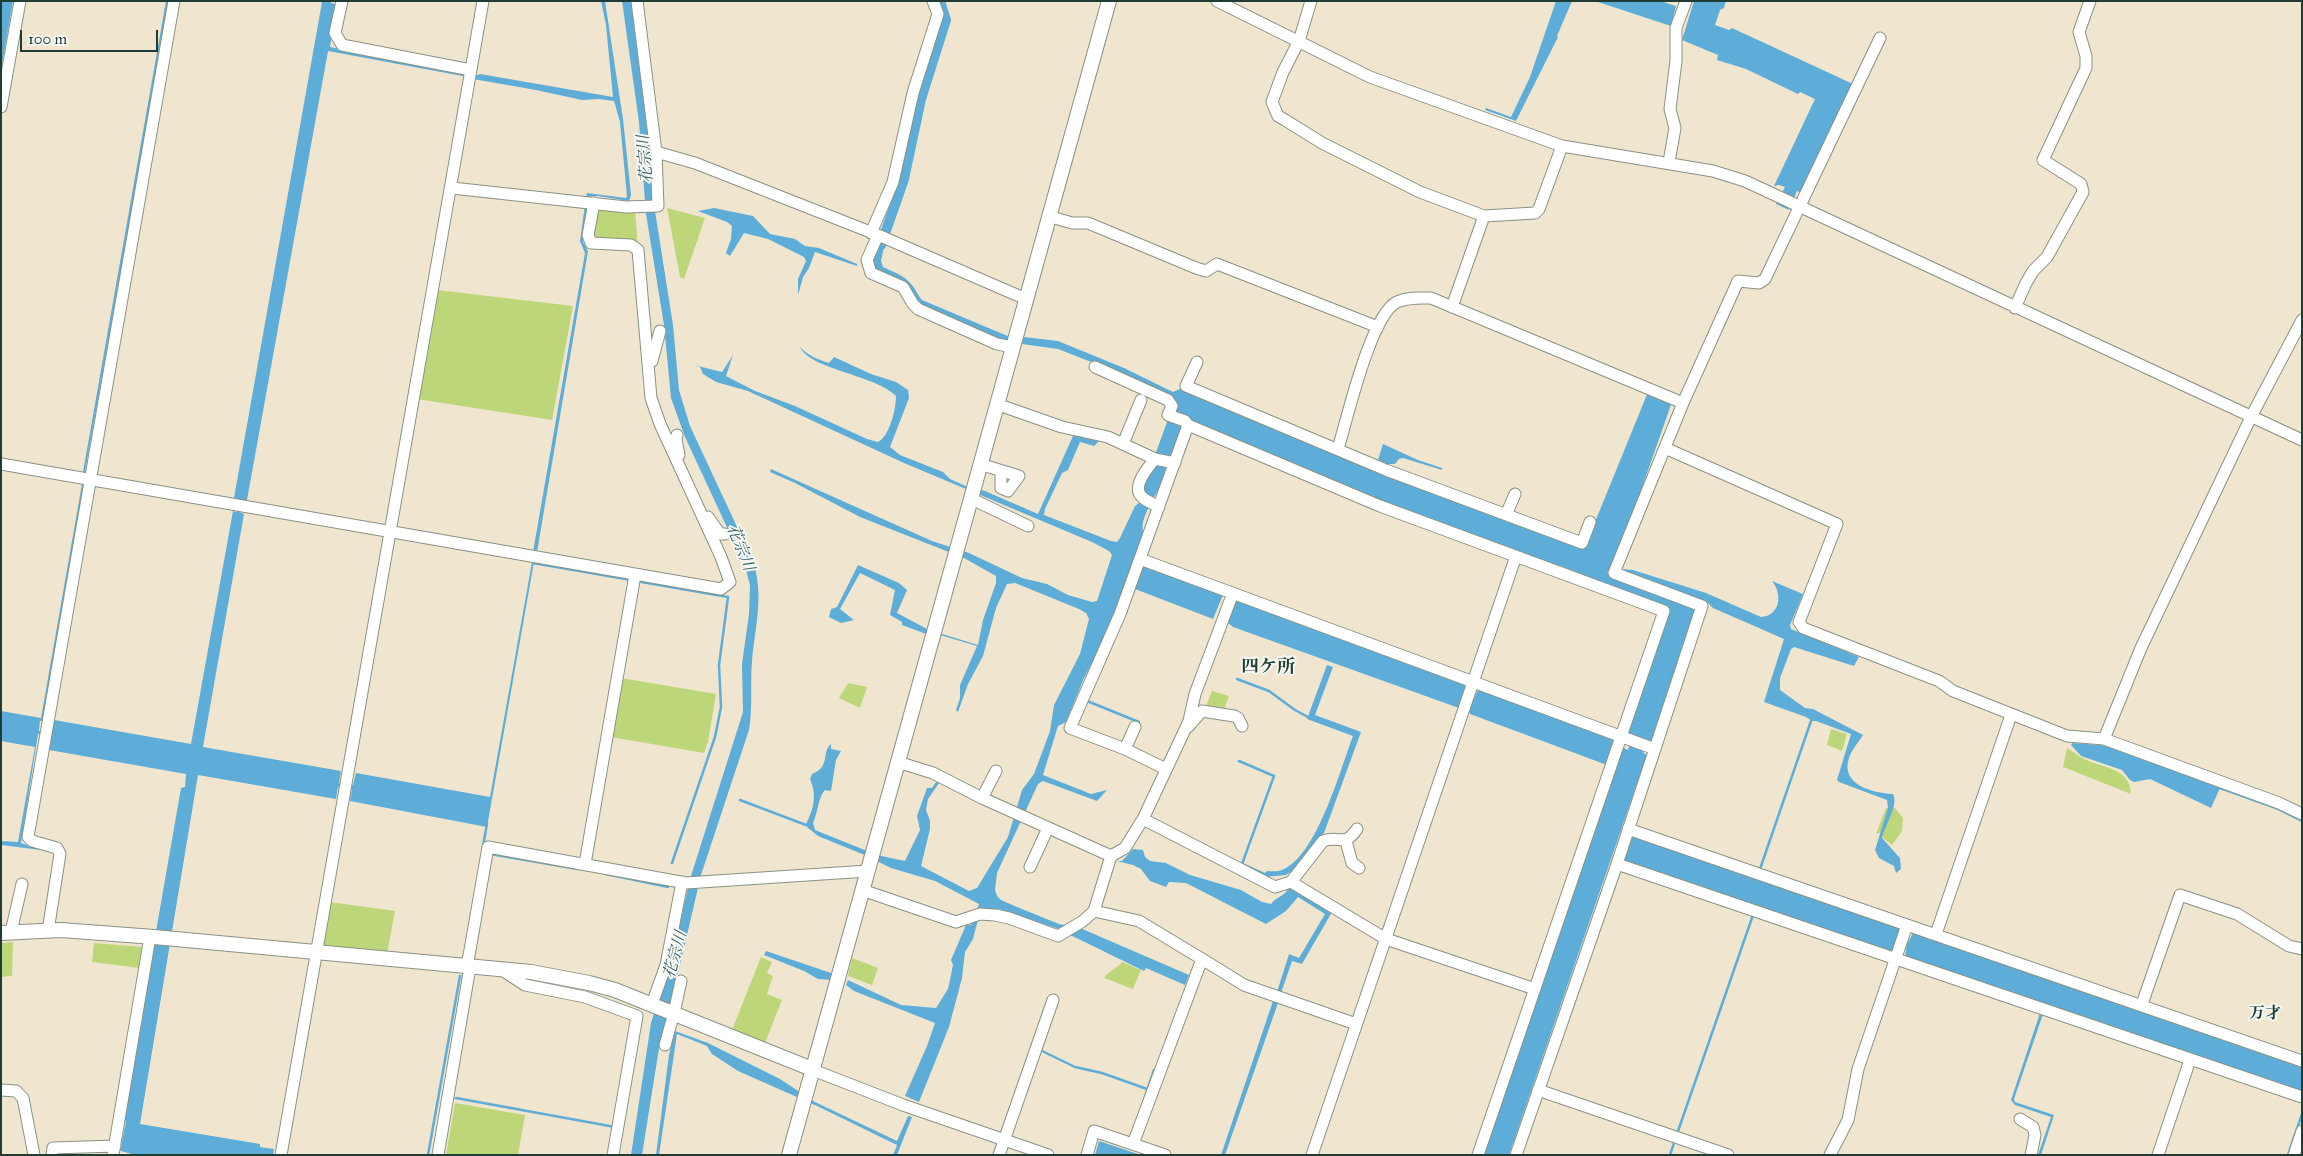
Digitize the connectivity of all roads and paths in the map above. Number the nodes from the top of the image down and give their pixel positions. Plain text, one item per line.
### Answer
1 (20, 1) edge
2 (174, 1) edge
3 (342, 1) edge
4 (483, 1) edge
5 (636, 1) edge
6 (933, 1) edge
7 (1109, 1) edge
8 (1217, 1) edge
9 (1310, 1) edge
10 (2090, 1) edge
11 (1684, 2) edge
12 (1880, 38) dead end
13 (1299, 42) junction
14 (471, 70) junction
15 (1, 107) edge
16 (1562, 146) junction
17 (656, 152) junction
18 (1670, 162) junction
19 (452, 188) junction
20 (594, 202) junction
21 (1798, 206) junction
22 (1048, 216) junction
23 (1484, 216) junction
24 (875, 234) junction
25 (1026, 299) junction
26 (1452, 307) junction
27 (2015, 308) junction
28 (2302, 320) edge
29 (1378, 327) junction
30 (660, 331) dead end
31 (1012, 347) junction
32 (652, 361) dead end
33 (1197, 362) dead end
34 (1096, 367) dead end
35 (1141, 400) dead end
36 (1682, 402) junction
37 (1002, 406) dead end
38 (2251, 417) junction
39 (1188, 425) junction
40 (677, 435) dead end
41 (2302, 440) edge
42 (1122, 444) junction
43 (1665, 448) junction
44 (1338, 449) junction
45 (1155, 458) junction
46 (1174, 463) junction
47 (1, 464) edge
48 (981, 465) junction
49 (680, 468) junction
50 (1001, 471) dead end
51 (90, 480) junction
52 (1515, 494) dead end
53 (976, 501) dead end
54 (1159, 507) junction
55 (702, 515) junction
56 (1506, 515) junction
57 (1590, 522) dead end
58 (1028, 526) dead end
59 (391, 533) junction
60 (725, 534) dead end
61 (1516, 556) junction
62 (1140, 559) junction
63 (635, 575) junction
64 (1233, 593) junction
65 (1474, 682) junction
66 (2011, 715) junction
67 (1242, 726) dead end
68 (1135, 727) dead end
69 (1184, 732) junction
70 (1625, 738) junction
71 (2104, 739) junction
72 (1652, 748) junction
73 (1125, 749) junction
74 (896, 766) junction
75 (1166, 769) junction
76 (996, 771) dead end
77 (982, 798) junction
78 (2302, 814) edge
79 (1143, 820) junction
80 (1048, 828) junction
81 (1628, 828) junction
82 (1357, 829) dead end
83 (1346, 841) junction
84 (1111, 856) junction
85 (585, 864) junction
86 (1617, 864) junction
87 (1030, 867) dead end
88 (1359, 868) dead end
89 (868, 871) junction
90 (1292, 882) junction
91 (684, 883) junction
92 (22, 884) dead end
93 (862, 890) junction
94 (1094, 912) junction
95 (1907, 928) junction
96 (48, 931) junction
97 (6, 932) edge
98 (1936, 934) junction
99 (152, 937) junction
100 (1386, 939) junction
101 (2302, 949) edge
102 (317, 953) junction
103 (1897, 957) junction
104 (1202, 958) junction
105 (468, 967) junction
106 (502, 970) junction
107 (682, 981) dead end
108 (1536, 989) junction
109 (1053, 1000) dead end
110 (2142, 1004) junction
111 (653, 1005) junction
112 (673, 1015) junction
113 (1356, 1024) junction
114 (665, 1045) dead end
115 (2190, 1060) junction
116 (2302, 1060) edge
117 (815, 1070) junction
118 (1, 1090) edge
119 (1538, 1090) junction
120 (2302, 1098) edge
121 (2020, 1119) dead end
122 (2302, 1131) edge
123 (1004, 1140) junction
124 (1133, 1144) junction
125 (114, 1150) edge
126 (34, 1155) edge
127 (52, 1155) edge
128 (281, 1155) edge
129 (438, 1155) edge
130 (613, 1155) edge
131 (789, 1155) edge
132 (999, 1155) edge
133 (1048, 1155) edge
134 (1087, 1155) edge
135 (1165, 1155) edge
136 (1312, 1155) edge
137 (1478, 1155) edge
138 (1516, 1155) edge
139 (1728, 1155) edge
140 (1830, 1155) edge
141 (2031, 1155) edge
142 (2158, 1155) edge
143 (2294, 1155) edge

1 - 15 street
2 - 51 street
3 - 14 street
4 - 14 street
5 - 17 street
6 - 24 street
7 - 22 street
8 - 13 street
9 - 13 street
10 - 27 street
11 - 18 street
12 - 21 street
13 - 16 street
13 - 23 street
14 - 19 street
16 - 18 street
16 - 23 street
17 - 20 street
17 - 24 street
18 - 21 street
19 - 20 street
19 - 59 street
20 - 49 street
21 - 27 street
21 - 36 street
22 - 25 street
22 - 29 street
23 - 26 street
24 - 25 street
24 - 31 street
25 - 31 street
26 - 29 street
26 - 36 street
27 - 38 street
28 - 38 street
29 - 44 street
30 - 32 street
31 - 48 street
33 - 44 street
34 - 39 street
35 - 42 street
36 - 43 street
37 - 42 street
38 - 41 street
38 - 71 street
39 - 46 street
39 - 61 street
40 - 49 street
42 - 45 street
43 - 66 street
43 - 72 street
44 - 56 street
45 - 46 street
45 - 54 street
46 - 54 street
47 - 51 street
48 - 50 street
48 - 74 street
49 - 55 street
51 - 59 street
51 - 96 street
52 - 56 street
53 - 58 street
54 - 62 street
55 - 60 street
55 - 63 street
56 - 57 street
59 - 63 street
59 - 102 street
61 - 65 street
61 - 70 street
62 - 64 street
62 - 73 street
63 - 85 street
64 - 65 street
64 - 69 street
65 - 70 street
65 - 100 street
66 - 71 street
66 - 98 street
67 - 69 street
68 - 73 street
69 - 75 street
70 - 72 street
70 - 108 street
71 - 78 street
72 - 81 street
73 - 75 street
74 - 77 street
74 - 89 street
75 - 79 street
76 - 77 street
77 - 80 street
79 - 84 street
79 - 90 street
80 - 84 street
80 - 87 street
81 - 86 street
81 - 95 street
82 - 83 street
83 - 88 street
83 - 90 street
84 - 94 street
85 - 91 street
85 - 105 street
86 - 103 street
86 - 119 street
89 - 91 street
89 - 93 street
90 - 100 street
91 - 111 street
92 - 97 street
93 - 94 street
93 - 117 street
94 - 104 street
95 - 98 street
95 - 103 street
96 - 97 street
96 - 99 street
98 - 110 street
99 - 102 street
99 - 125 street
100 - 108 street
100 - 113 street
101 - 110 street
102 - 105 street
102 - 128 street
103 - 115 street
103 - 140 street
104 - 113 street
104 - 124 street
105 - 106 street
105 - 129 street
106 - 111 street
106 - 130 street
107 - 112 street
108 - 137 street
109 - 123 street
110 - 116 street
111 - 112 street
112 - 114 street
112 - 117 street
113 - 136 street
115 - 120 street
115 - 142 street
117 - 123 street
117 - 131 street
118 - 126 street
119 - 138 street
119 - 139 street
121 - 141 street
122 - 143 street
123 - 132 street
123 - 133 street
124 - 134 street
124 - 135 street
125 - 127 street

